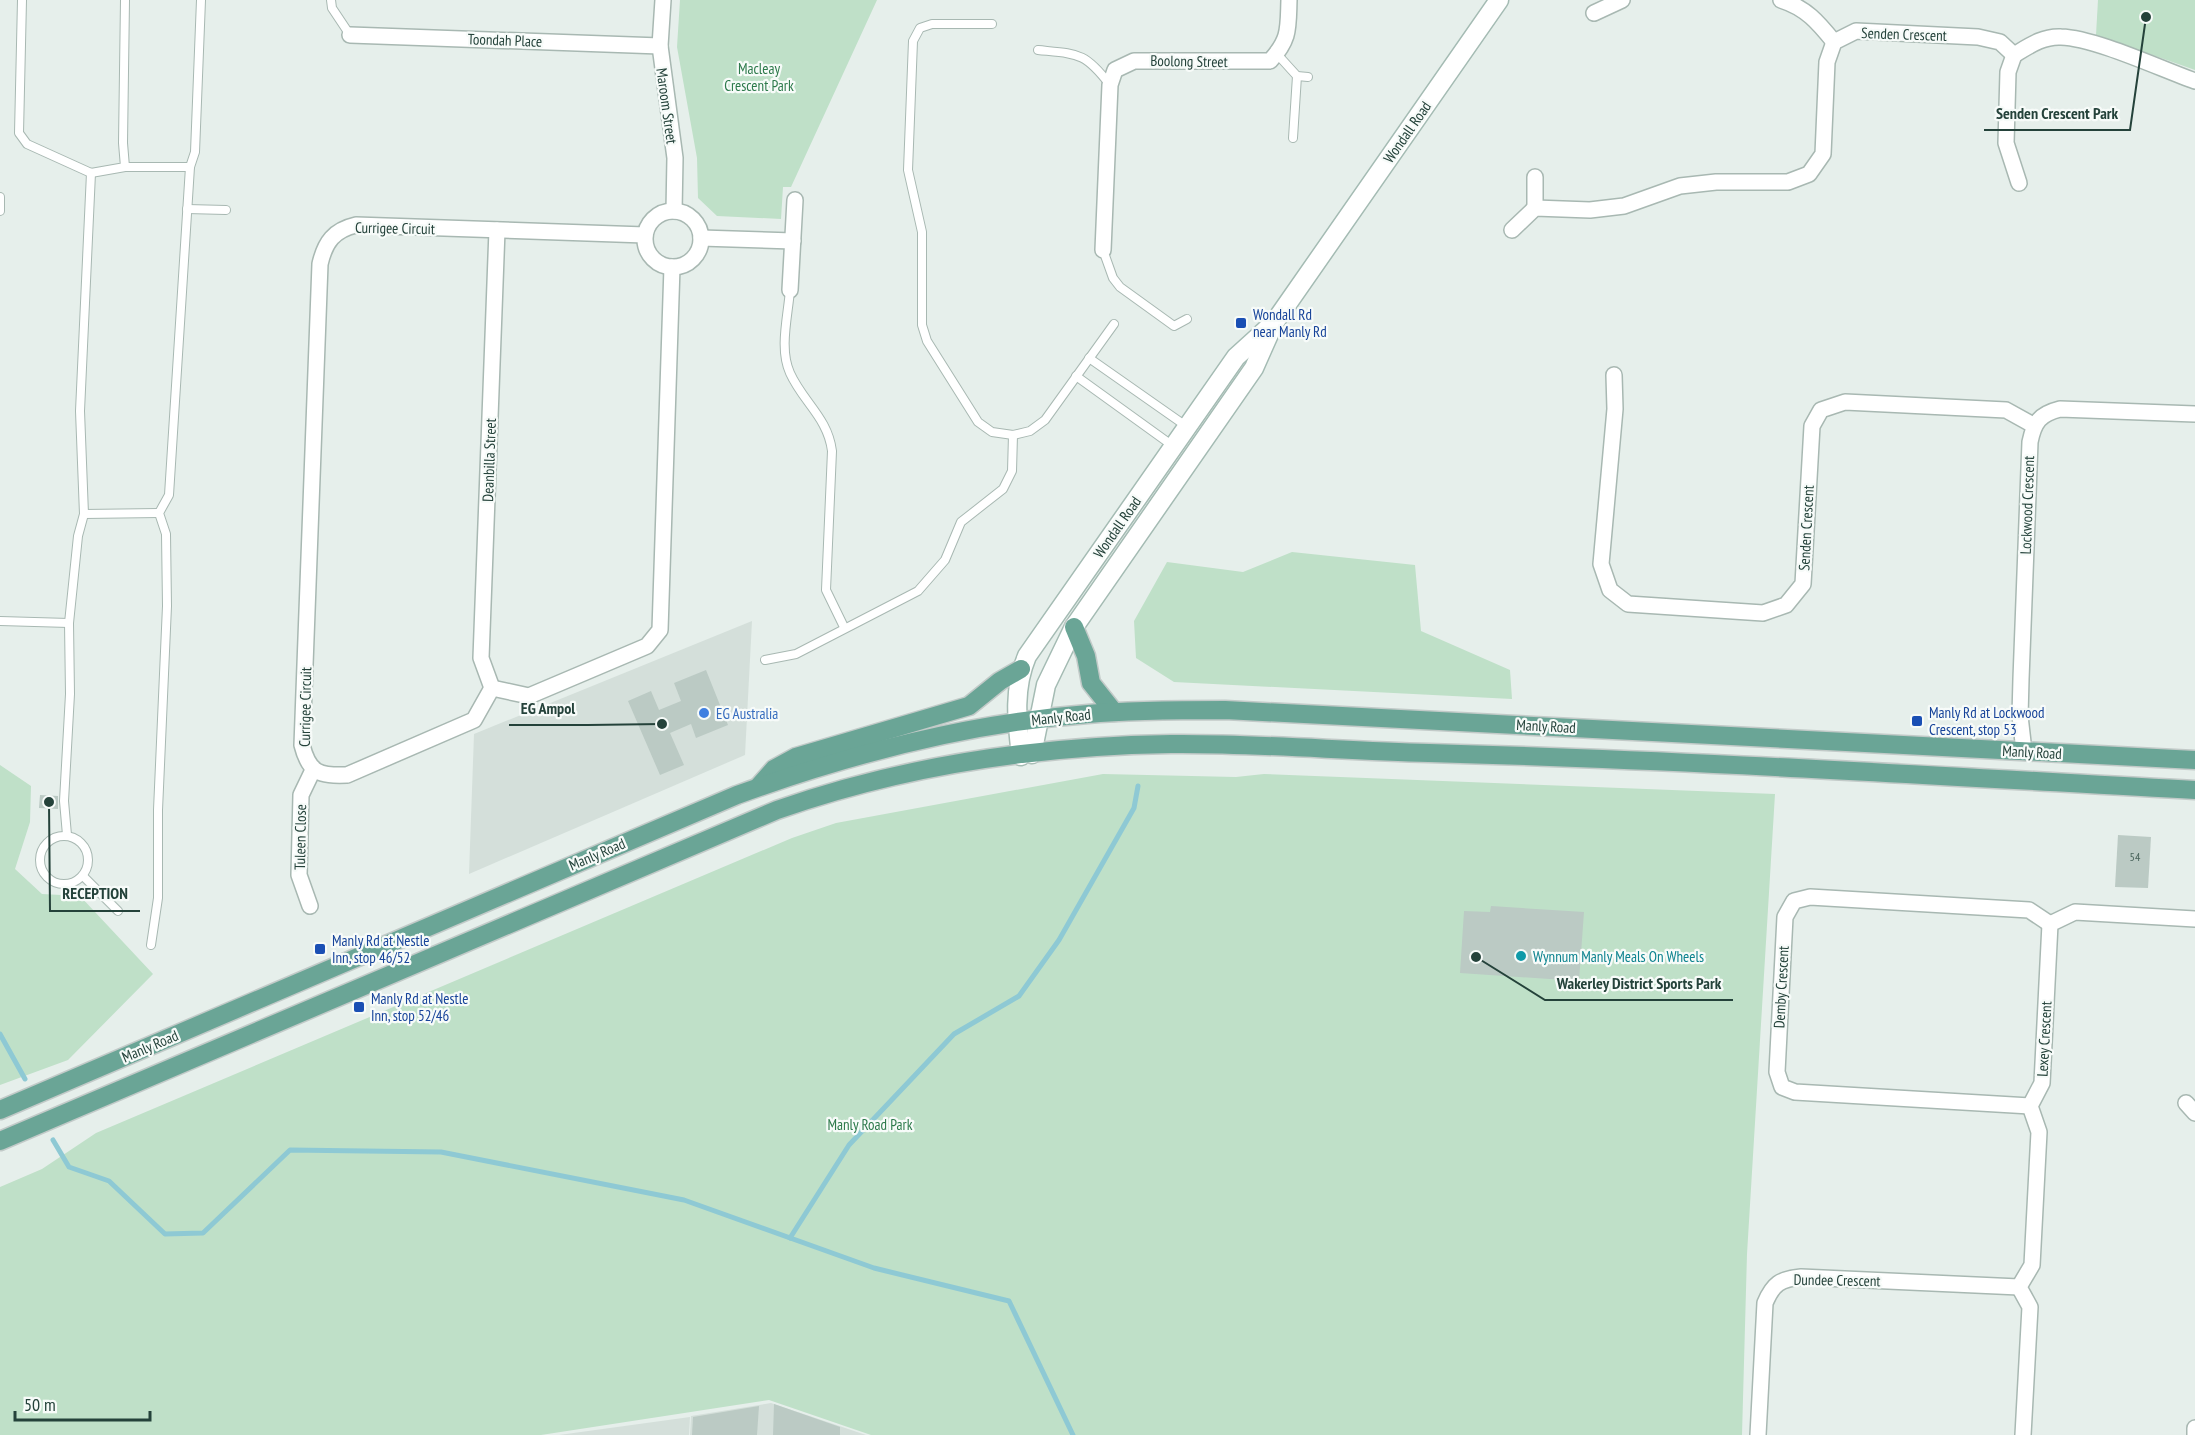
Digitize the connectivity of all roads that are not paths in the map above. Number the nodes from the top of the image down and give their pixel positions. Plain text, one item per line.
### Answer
1 (22, 0) edge
2 (125, 0) edge
3 (201, 0) edge
4 (331, 0) edge
5 (663, 0) edge
6 (1289, 0) edge
7 (1498, 0) edge
8 (1622, 0) edge
9 (1781, 0) edge
10 (1594, 13) dead end
11 (992, 24) dead end
12 (350, 35) joint
13 (1834, 42) junction
14 (660, 46) junction
15 (1038, 50) dead end
16 (1277, 54) junction
17 (2014, 55) junction
18 (1298, 76) junction
19 (1308, 77) dead end
20 (2195, 81) edge
21 (1110, 85) junction
22 (1293, 138) dead end
23 (125, 167) junction
24 (190, 167) junction
25 (91, 173) junction
26 (1535, 177) dead end
27 (2019, 183) dead end
28 (0, 197) edge
29 (795, 200) dead end
30 (1535, 208) junction
31 (186, 209) junction
32 (226, 210) dead end
33 (0, 211) edge
34 (675, 211) junction
35 (497, 230) junction
36 (1512, 230) dead end
37 (645, 236) junction
38 (701, 238) junction
39 (792, 241) junction
40 (1103, 250) joint
41 (672, 267) junction
42 (790, 290) joint
43 (1187, 319) dead end
44 (1274, 323) junction
45 (1114, 324) dead end
46 (1089, 358) junction
47 (1614, 375) dead end
48 (1076, 376) junction
49 (2195, 414) edge
50 (2033, 425) junction
51 (1187, 427) junction
52 (1013, 435) junction
53 (1173, 446) junction
54 (159, 513) junction
55 (84, 514) junction
56 (0, 621) edge
57 (69, 623) junction
58 (844, 627) junction
59 (1074, 627) junction
60 (765, 660) dead end
61 (1021, 669) junction
62 (492, 688) junction
63 (1114, 712) junction
64 (1038, 719) junction
65 (1017, 722) junction
66 (2024, 751) junction
67 (1027, 755) junction
68 (2195, 760) edge
69 (313, 770) junction
70 (758, 788) junction
71 (2195, 790) edge
72 (67, 835) junction
73 (83, 876) junction
74 (310, 906) dead end
75 (118, 911) dead end
76 (2195, 919) edge
77 (2050, 924) junction
78 (151, 945) dead end
79 (2030, 1106) junction
80 (0, 1110) edge
81 (0, 1141) edge
82 (2019, 1287) junction
83 (2195, 1428) edge
84 (1758, 1435) edge
85 (2023, 1435) edge
86 (2195, 1435) edge

1 - 25 lane
2 - 23 lane
3 - 24 lane
4 - 12 lane
5 - 14 street, Maroom Street
6 - 16 street
7 - 44 main road, Wondall Road
8 - 10 street
9 - 13 street
11 - 52 lane
12 - 14 street, Toondah Place
13 - 17 street, Senden Crescent
13 - 30 street
14 - 34 street, Maroom Street
15 - 21 lane
16 - 18 lane
16 - 21 street, Boolong Street
17 - 20 street
17 - 27 street
18 - 19 lane
18 - 22 lane
21 - 40 street
23 - 24 lane
23 - 25 lane
24 - 31 lane
25 - 55 lane
26 - 30 street
28 - 33 lane
29 - 39 street
30 - 36 street
31 - 32 lane
31 - 54 lane
34 - 37 street
34 - 38 street
35 - 37 street, Currigee Circuit
35 - 62 street, Deanbilla Street
35 - 69 street, Currigee Circuit
37 - 41 street
38 - 39 street
38 - 41 street
39 - 42 street
40 - 43 lane
41 - 62 street
42 - 58 lane
44 - 51 main road, Wondall Road
44 - 59 main road, Wondall Road
45 - 46 lane
46 - 48 lane
46 - 51 lane
47 - 50 street, Senden Crescent
48 - 52 lane
48 - 53 lane
49 - 50 street
50 - 66 street, Lockwood Crescent
51 - 53 main road, Wondall Road
52 - 58 lane
53 - 61 main road, Wondall Road
54 - 55 lane
54 - 78 lane
55 - 57 lane
56 - 57 lane
57 - 72 lane
58 - 60 lane
59 - 63 main road
59 - 64 main road, Wondall Road
61 - 65 main road, Wondall Road
61 - 70 main road
62 - 69 street
63 - 64 main road, Manly Road
63 - 66 main road, Manly Road
64 - 65 main road, Manly Road
64 - 67 main road, Wondall Road
65 - 67 main road, Wondall Road
65 - 70 main road, Manly Road
66 - 68 main road, Manly Road
67 - 71 main road, Manly Road
67 - 81 main road, Manly Road
69 - 74 street, Tuleen Close
70 - 80 main road, Manly Road
72 - 73 lane
72 - 73 lane
73 - 75 lane
76 - 77 street
77 - 79 street, Lexey Crescent
77 - 79 street, Demby Crescent
79 - 82 street
82 - 84 street, Dundee Crescent
82 - 85 street
83 - 86 street

